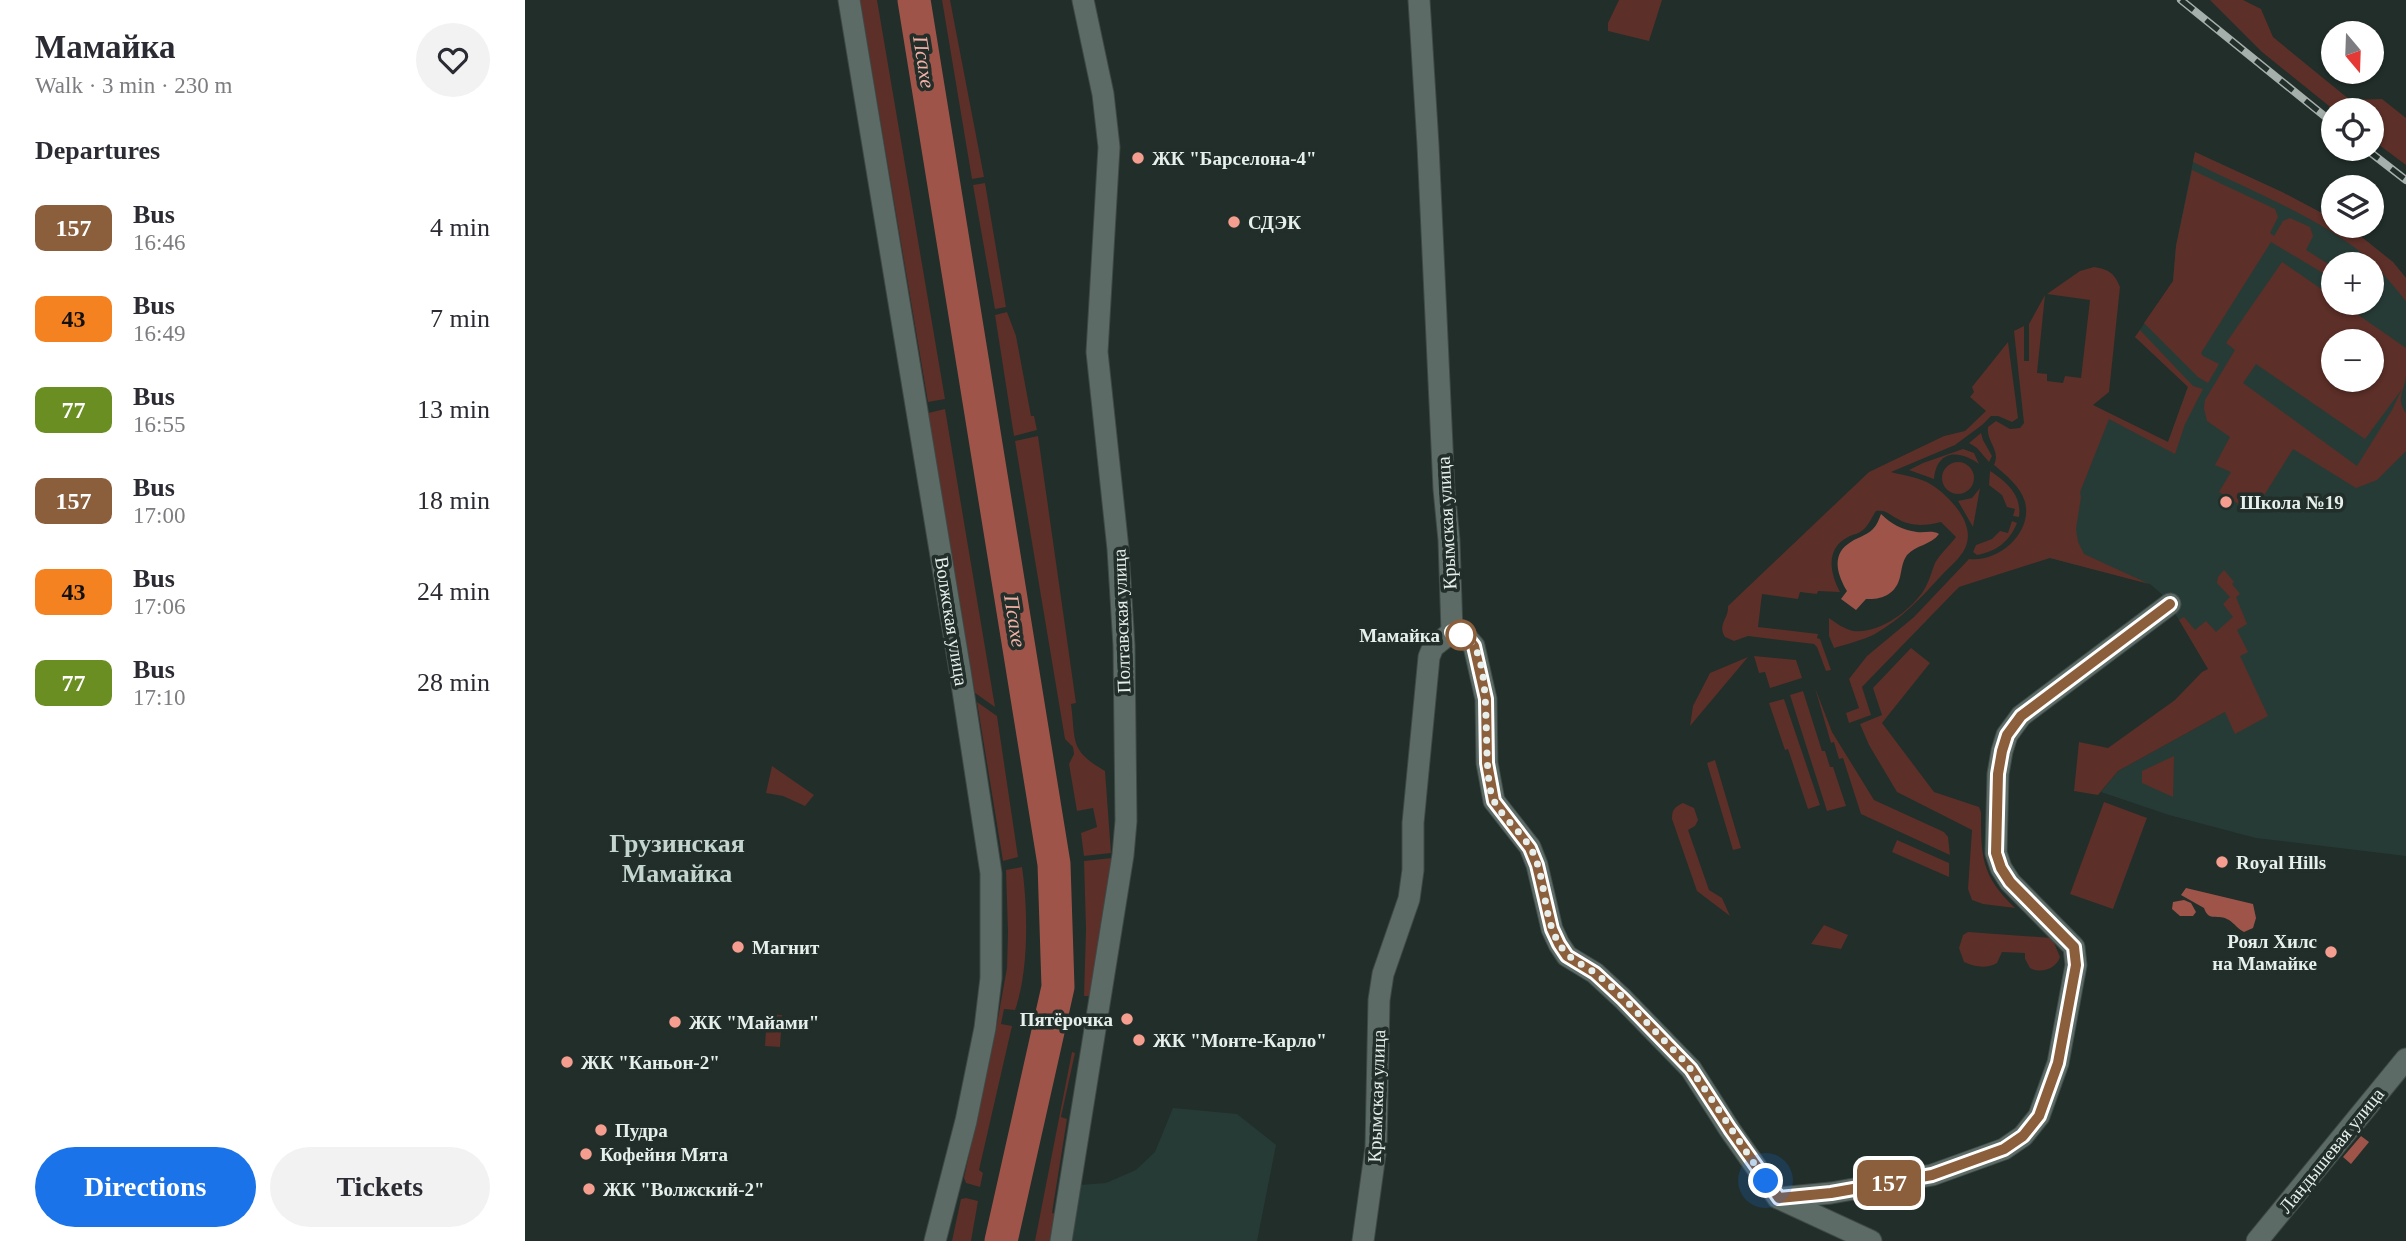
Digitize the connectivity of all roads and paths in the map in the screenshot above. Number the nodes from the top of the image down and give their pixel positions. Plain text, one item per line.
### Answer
1 (849, 0) edge
2 (1083, 0) edge
3 (1419, 0) edge
4 (2170, 604) dead end
5 (1452, 632) junction
6 (2406, 1059) edge
7 (1779, 1198) junction
8 (935, 1241) edge
9 (1061, 1241) edge
10 (1363, 1241) edge
11 (1871, 1241) edge
12 (2256, 1241) edge

1 - 8 street, Волжская улица
2 - 9 street, Полтавская улица
3 - 5 street, Крымская улица
4 - 7 street
5 - 7 street
5 - 10 street, Крымская улица
6 - 12 street, Ландышевая улица
7 - 11 street

